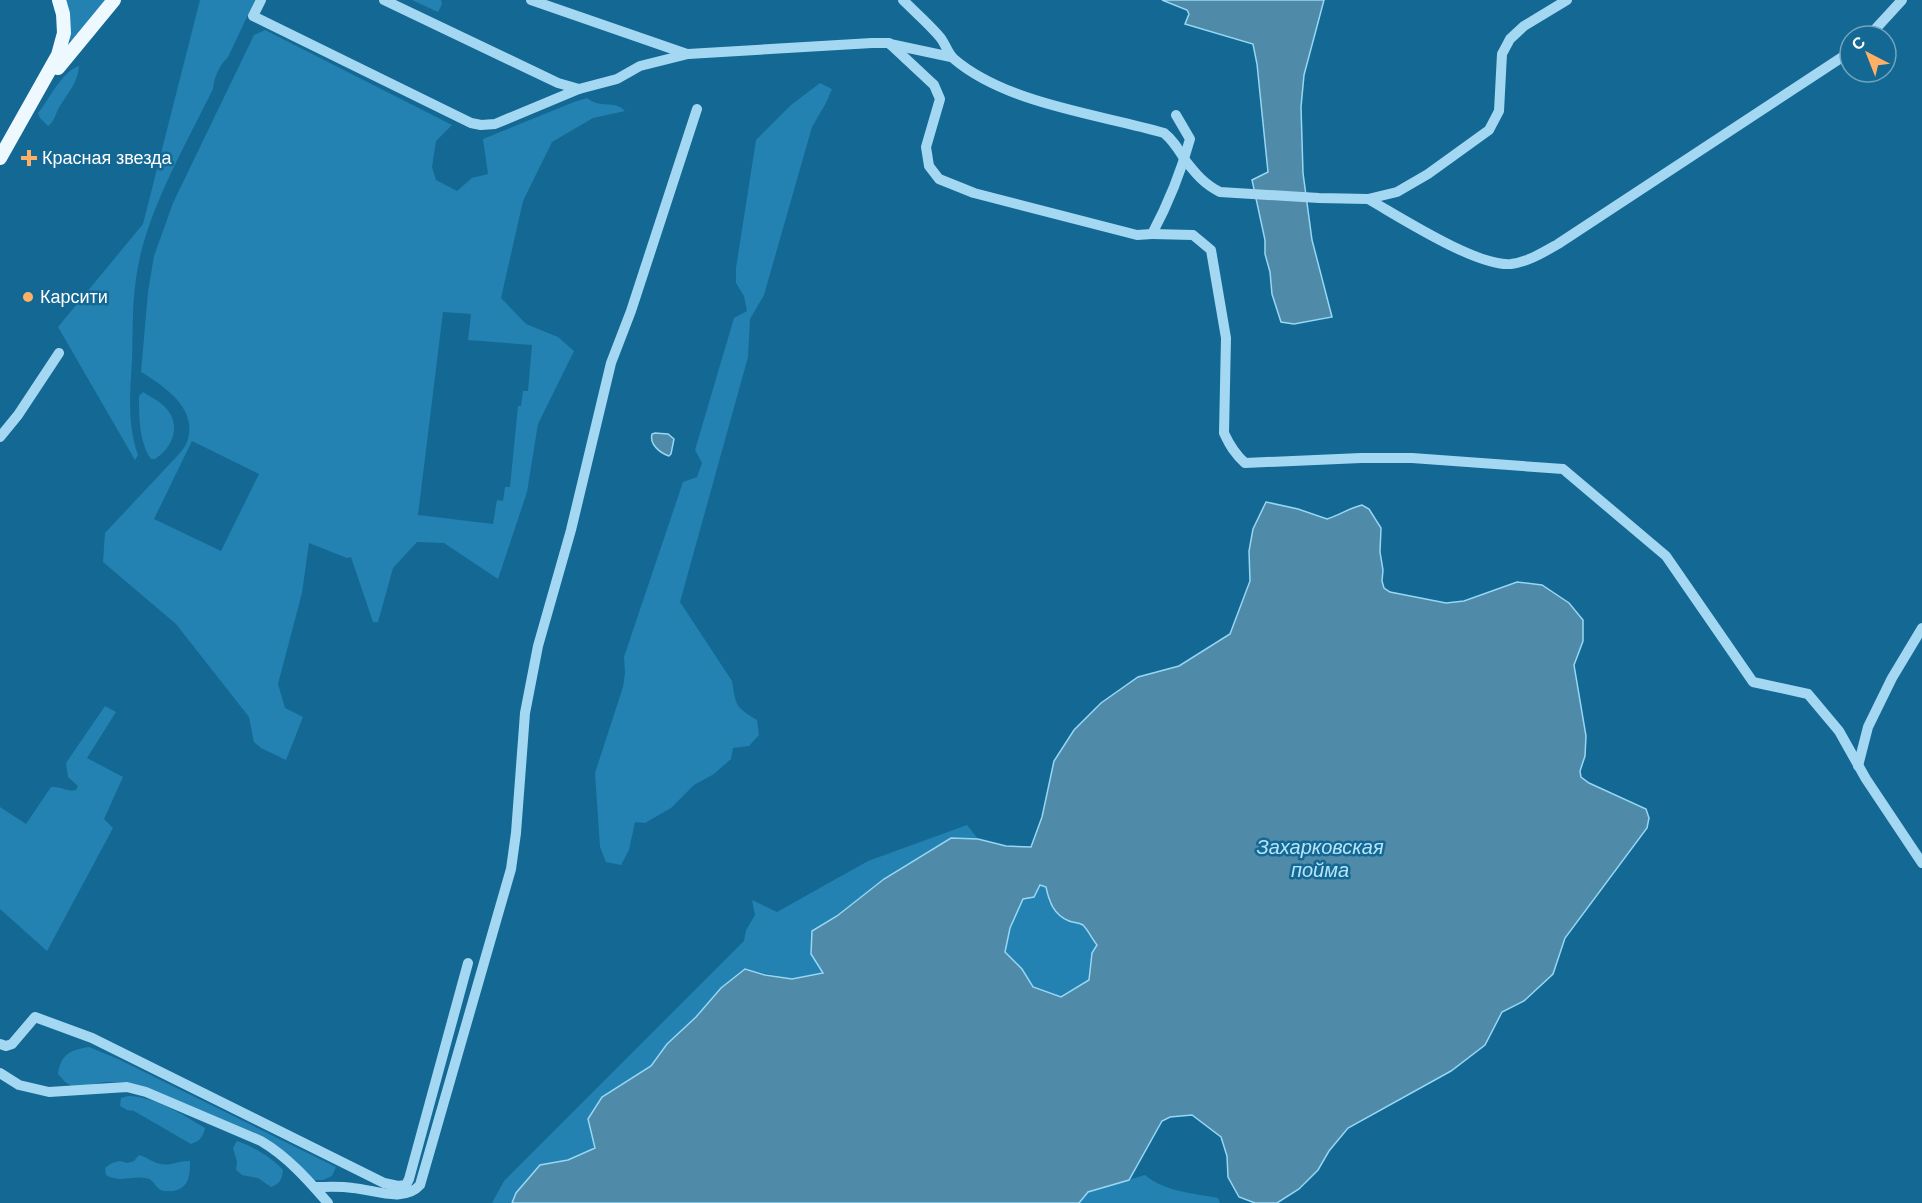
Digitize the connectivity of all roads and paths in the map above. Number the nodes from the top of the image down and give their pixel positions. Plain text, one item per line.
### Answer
1 (59, 0) edge
2 (114, 0) edge
3 (261, 0) edge
4 (384, 0) edge
5 (531, 0) edge
6 (903, 0) edge
7 (1567, 0) edge
8 (1902, 0) edge
9 (1880, 24) edge
10 (889, 43) junction
11 (687, 54) junction
12 (951, 57) junction
13 (1838, 60) edge
14 (579, 89) junction
15 (39, 91) junction
16 (697, 109) dead end
17 (1176, 115) dead end
18 (0, 158) edge
19 (1184, 159) junction
20 (1368, 199) junction
21 (1152, 234) junction
22 (60, 353) dead end
23 (0, 437) edge
24 (1922, 628) edge
25 (1858, 766) junction
26 (1922, 863) edge
27 (468, 963) dead end
28 (0, 1044) edge
29 (0, 1072) edge
30 (361, 1172) junction
31 (315, 1187) junction
32 (352, 1188) junction
33 (328, 1203) edge

1 - 15 main road
2 - 15 main road
3 - 14 street
4 - 14 street
5 - 11 street
6 - 12 street
7 - 20 street
8 - 9 street
10 - 11 street
10 - 12 street
10 - 21 street
11 - 14 street
12 - 19 street
13 - 20 street
15 - 18 main road
16 - 32 street
17 - 19 street
19 - 20 street
19 - 21 street
21 - 25 street
22 - 23 street
24 - 25 street
25 - 26 street
27 - 30 street
28 - 30 street
29 - 31 street
30 - 32 street
31 - 32 street
31 - 33 street

